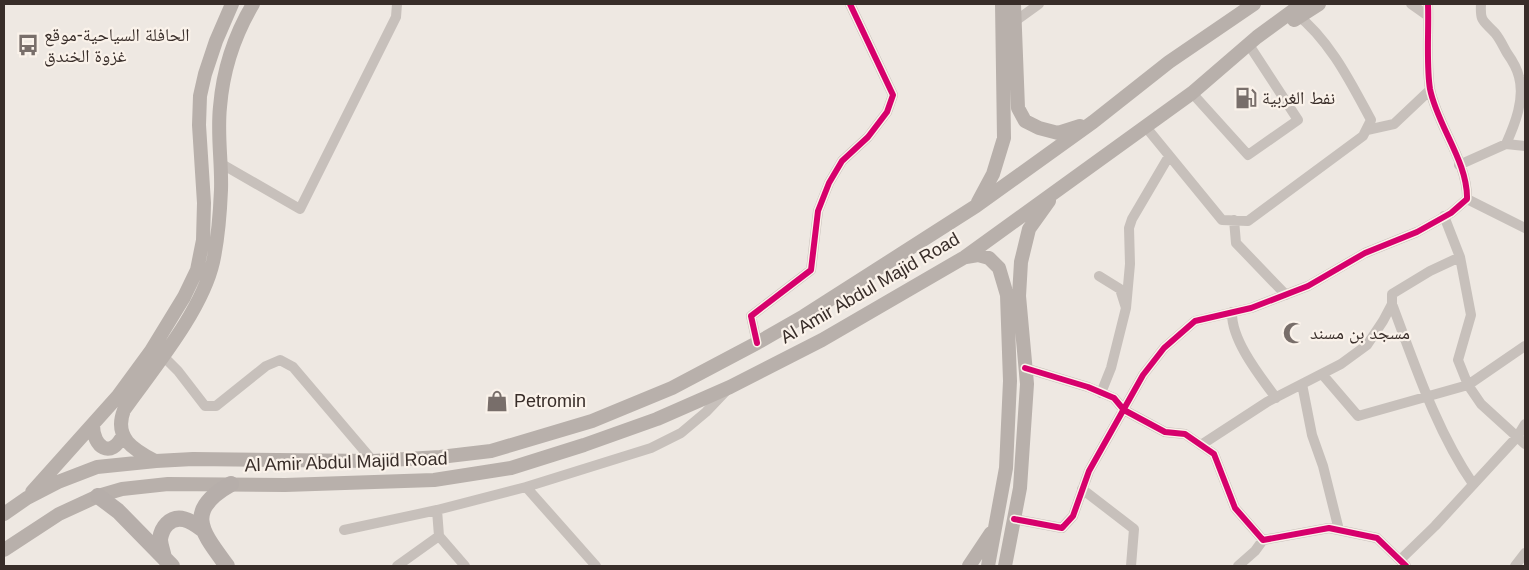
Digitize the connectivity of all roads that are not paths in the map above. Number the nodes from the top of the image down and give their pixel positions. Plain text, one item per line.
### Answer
1 (253, 4) edge
2 (398, 4) edge
3 (850, 4) edge
4 (1002, 4) edge
5 (1014, 4) edge
6 (1039, 4) edge
7 (1240, 4) edge
8 (1254, 4) edge
9 (1319, 4) edge
10 (1411, 4) edge
11 (1428, 4) edge
12 (1480, 4) edge
13 (231, 5) edge
14 (1298, 10) edge
15 (1428, 16) junction
16 (1014, 22) junction
17 (1250, 48) junction
18 (1169, 62) junction
19 (1430, 90) junction
20 (1192, 93) junction
21 (1093, 122) junction
22 (1144, 126) junction
23 (1367, 130) junction
24 (1506, 144) junction
25 (1525, 146) edge
26 (1169, 156) junction
27 (220, 164) junction
28 (1459, 164) junction
29 (1063, 185) junction
30 (1467, 199) junction
31 (976, 206) junction
32 (1444, 216) junction
33 (1234, 220) junction
34 (1525, 228) edge
35 (1460, 257) junction
36 (965, 258) junction
37 (1099, 276) dead end
38 (1286, 294) junction
39 (1392, 304) junction
40 (1126, 308) junction
41 (1232, 312) junction
42 (757, 343) junction
43 (1525, 346) edge
44 (162, 356) junction
45 (1025, 368) junction
46 (1322, 374) junction
47 (1302, 384) junction
48 (1468, 385) junction
49 (730, 387) junction
50 (1101, 393) junction
51 (1428, 396) junction
52 (1276, 398) junction
53 (1124, 410) junction
54 (1525, 424) edge
55 (93, 425) junction
56 (123, 435) junction
57 (1521, 440) edge
58 (1201, 445) junction
59 (156, 461) junction
60 (373, 461) junction
61 (231, 484) junction
62 (1473, 484) junction
63 (526, 487) junction
64 (1082, 489) junction
65 (98, 496) junction
66 (27, 498) junction
67 (437, 510) junction
68 (4, 514) edge
69 (1014, 519) junction
70 (995, 526) junction
71 (202, 529) junction
72 (344, 530) dead end
73 (1339, 530) junction
74 (439, 536) junction
75 (1263, 540) junction
76 (4, 550) edge
77 (1525, 553) edge
78 (168, 562) edge
79 (1403, 563) edge
80 (227, 566) edge
81 (397, 566) edge
82 (465, 566) edge
83 (596, 566) edge
84 (969, 566) edge
85 (988, 566) edge
86 (1005, 566) edge
87 (1131, 566) edge
88 (1238, 566) edge
89 (1514, 566) edge

1 - 27 main road
2 - 27 street
3 - 42 street
4 - 31 main road
5 - 16 main road
6 - 16 street
7 - 18 main road
8 - 18 main road, Al Amir Abdul Majid Road
9 - 14 main road
10 - 15 street
11 - 15 street
12 - 24 street
13 - 55 main road
14 - 17 main road
14 - 20 main road, Al Amir Abdul Majid Road
14 - 23 street
15 - 19 street
16 - 21 main road
17 - 20 main road
17 - 20 street
18 - 21 main road, Al Amir Abdul Majid Road
19 - 23 street
19 - 28 street
20 - 22 main road, Al Amir Abdul Majid Road
21 - 31 main road, Al Amir Abdul Majid Road
22 - 26 street
22 - 29 main road, Al Amir Abdul Majid Road
23 - 33 street
24 - 25 street
24 - 28 street
26 - 33 street
26 - 40 street
27 - 44 main road
28 - 30 street
29 - 36 main road, Al Amir Abdul Majid Road
29 - 45 main road
30 - 32 street
30 - 34 street
31 - 42 main road, Al Amir Abdul Majid Road
32 - 35 street
32 - 38 street
33 - 38 street
35 - 39 street
35 - 48 street
36 - 49 main road, Al Amir Abdul Majid Road
36 - 70 main road
37 - 40 street
38 - 41 street
39 - 46 street
39 - 51 street
40 - 50 street
41 - 52 street
41 - 53 street
42 - 60 main road, Al Amir Abdul Majid Road
43 - 48 street
44 - 56 main road
44 - 60 street
45 - 50 street
45 - 69 main road
46 - 47 street
46 - 51 street
47 - 52 street
47 - 73 street
48 - 51 street
48 - 57 street
49 - 61 main road, Al Amir Abdul Majid Road
49 - 63 street
50 - 53 street
51 - 62 street
52 - 58 street
53 - 58 street
53 - 64 street
54 - 57 street
55 - 56 main road
55 - 66 main road
56 - 59 main road
57 - 62 street
58 - 75 street
59 - 60 main road, Al Amir Abdul Majid Road
59 - 66 main road, Al Amir Abdul Majid Road
61 - 65 main road, Al Amir Abdul Majid Road
61 - 71 main road
62 - 79 street
63 - 67 street
63 - 83 street
64 - 69 street
64 - 87 street
65 - 76 main road, Al Amir Abdul Majid Road
65 - 78 main road
66 - 68 main road
67 - 72 street
67 - 74 street
69 - 86 main road
70 - 84 main road
70 - 85 main road
71 - 78 main road
71 - 80 main road
73 - 75 street
73 - 79 street
74 - 81 street
74 - 82 street
75 - 88 street
77 - 89 street

